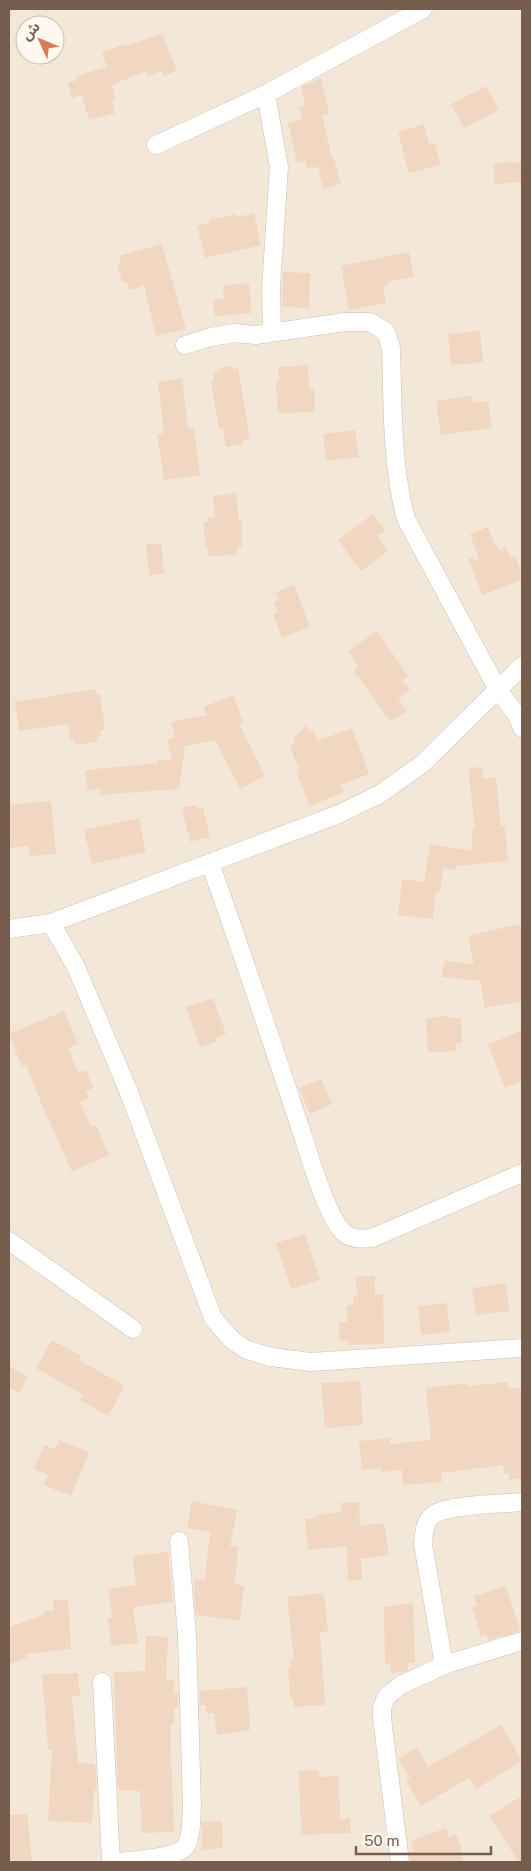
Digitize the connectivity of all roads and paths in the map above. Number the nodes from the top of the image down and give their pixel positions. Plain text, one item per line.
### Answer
1 (423, 9) edge
2 (266, 94) junction
3 (156, 145) dead end
4 (272, 332) junction
5 (185, 345) dead end
6 (522, 666) edge
7 (498, 690) junction
8 (522, 728) edge
9 (210, 863) junction
10 (51, 924) junction
11 (9, 929) edge
12 (522, 1173) edge
13 (9, 1241) edge
14 (133, 1329) dead end
15 (522, 1348) edge
16 (522, 1502) edge
17 (178, 1541) dead end
18 (522, 1640) edge
19 (444, 1665) junction
20 (102, 1682) dead end
21 (111, 1862) edge
22 (119, 1862) edge
23 (400, 1862) edge

1 - 2 street
2 - 3 street
2 - 4 street
4 - 5 street
4 - 7 street
6 - 7 street
7 - 8 street
7 - 9 street
9 - 10 street
9 - 12 street
10 - 11 street
10 - 15 street
13 - 14 street
16 - 19 street
17 - 22 street
18 - 19 street
19 - 23 street
20 - 21 street

